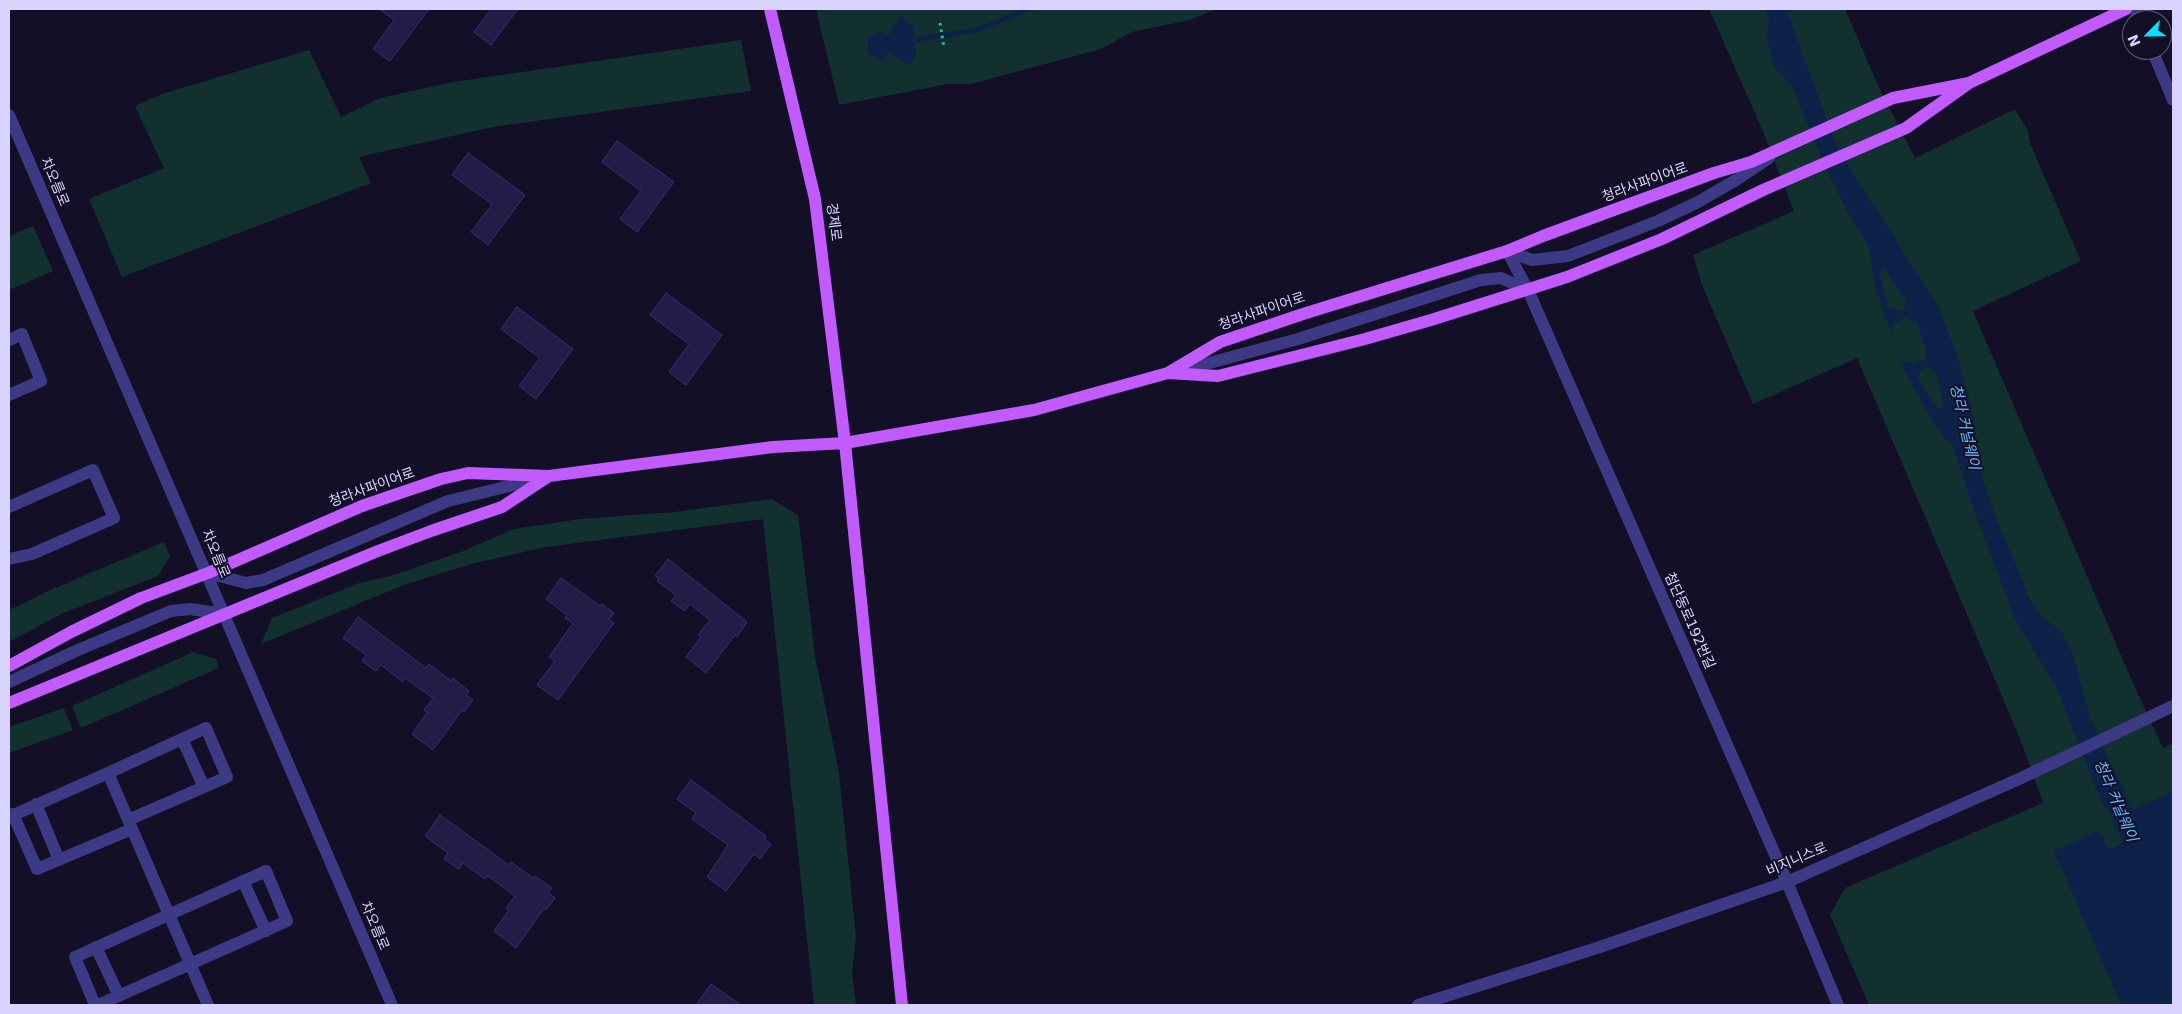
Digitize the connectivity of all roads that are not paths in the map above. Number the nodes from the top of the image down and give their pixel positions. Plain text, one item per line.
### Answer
1 (770, 9) edge
2 (2126, 9) edge
3 (2156, 60) edge
4 (1969, 83) junction
5 (2173, 100) edge
6 (9, 115) edge
7 (1780, 150) junction
8 (1507, 251) junction
9 (1528, 290) junction
10 (9, 340) edge
11 (1168, 373) junction
12 (9, 395) edge
13 (844, 444) junction
14 (549, 476) junction
15 (9, 507) edge
16 (9, 559) edge
17 (208, 573) junction
18 (224, 614) junction
19 (9, 666) edge
20 (9, 682) edge
21 (9, 703) edge
22 (2173, 706) edge
23 (182, 739) junction
24 (108, 773) junction
25 (204, 787) junction
26 (36, 804) junction
27 (11, 815) edge
28 (130, 825) junction
29 (59, 860) junction
30 (244, 881) junction
31 (1787, 882) junction
32 (169, 916) junction
33 (266, 931) junction
34 (96, 948) junction
35 (191, 965) junction
36 (118, 996) junction
37 (96, 1005) edge
38 (208, 1005) edge
39 (392, 1005) edge
40 (902, 1005) edge
41 (1418, 1005) edge
42 (1838, 1005) edge

1 - 13 main road, 경제로
2 - 4 main road, 청라사파이어로
3 - 5 street
4 - 7 main road, 청라사파이어로
4 - 9 main road
6 - 17 street, 차오름로
7 - 8 main road, 청라사파이어로
7 - 8 street
8 - 9 street, 첨단동로192번길
8 - 11 main road, 청라사파이어로
9 - 11 main road
9 - 11 street
9 - 31 street, 첨단동로192번길
10 - 12 street
11 - 13 main road, 청라사파이어로
13 - 14 main road, 청라사파이어로
13 - 40 main road, 경제로
14 - 17 main road, 청라사파이어로
14 - 17 street
14 - 18 main road
15 - 16 street
17 - 18 street, 차오름로
17 - 19 main road, 청라사파이어로
18 - 20 street
18 - 21 main road
18 - 39 street, 차오름로
22 - 31 street, 비지니스로
23 - 24 street
23 - 25 street
23 - 25 street
24 - 26 street
24 - 28 street
25 - 28 street
26 - 27 street
26 - 29 street
27 - 29 street
28 - 29 street
28 - 32 street
30 - 32 street
30 - 33 street
30 - 33 street
31 - 41 street, 비지니스로
31 - 42 street, 첨단동로192번길
32 - 34 street
32 - 35 street
33 - 35 street
34 - 36 street
34 - 37 street
35 - 36 street
35 - 38 street
36 - 37 street

